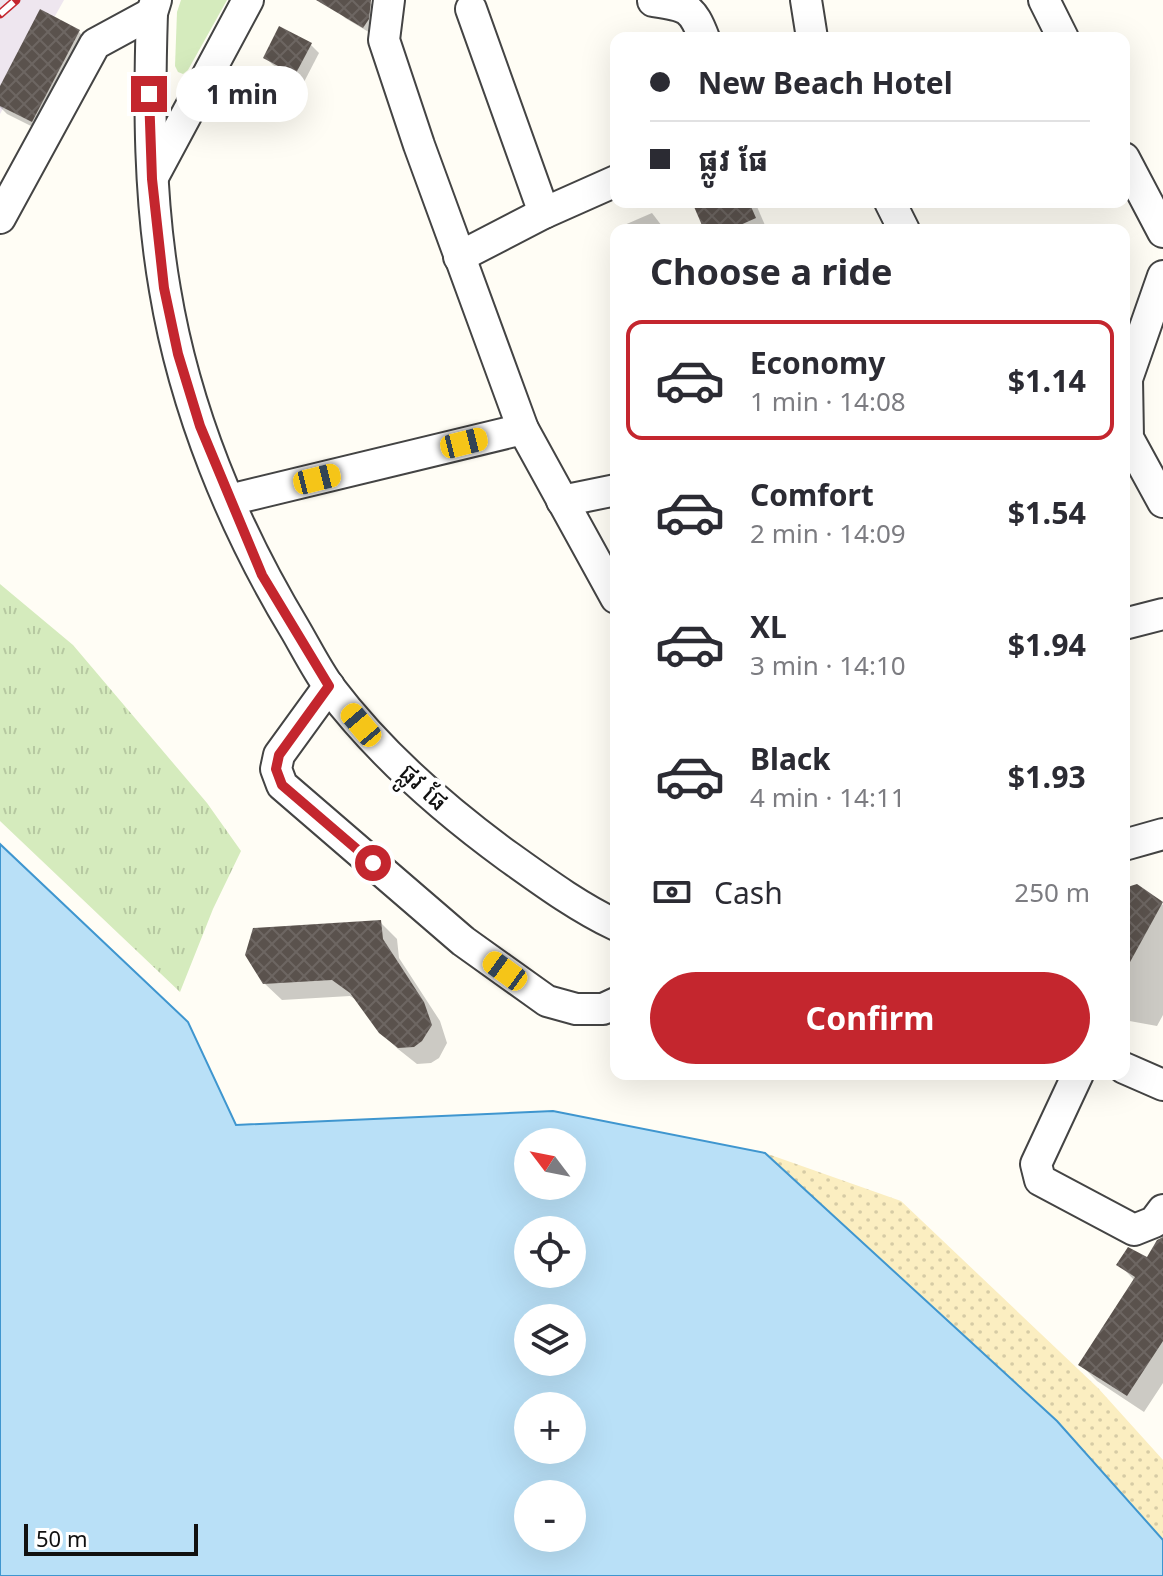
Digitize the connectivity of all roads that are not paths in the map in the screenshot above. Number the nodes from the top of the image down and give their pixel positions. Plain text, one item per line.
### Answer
1 (248, 0) edge
2 (389, 0) edge
3 (806, 0) edge
4 (1044, 0) edge
5 (653, 1) edge
6 (154, 6) edge
7 (471, 9) dead end
8 (702, 32) edge
9 (811, 32) edge
10 (1060, 32) edge
11 (1130, 169) edge
12 (152, 179) junction
13 (610, 184) edge
14 (544, 213) junction
15 (0, 218) edge
16 (1163, 232) edge
17 (459, 257) junction
18 (1163, 276) edge
19 (1130, 370) edge
20 (523, 429) junction
21 (1130, 442) edge
22 (610, 491) edge
23 (229, 500) junction
24 (562, 501) junction
25 (1163, 502) edge
26 (610, 587) edge
27 (1163, 614) edge
28 (1130, 622) edge
29 (329, 686) junction
30 (1163, 834) edge
31 (1130, 843) edge
32 (610, 922) edge
33 (610, 1006) edge
34 (1130, 1071) edge
35 (1075, 1080) edge
36 (1163, 1085) edge
37 (1163, 1210) edge

1 - 12 street
2 - 17 street
3 - 9 street
4 - 10 street
5 - 8 street
6 - 12 street, ផ្លូវ ផែ
6 - 15 street
7 - 14 street
11 - 16 street
12 - 23 street, ផ្លូវ ផែ
13 - 14 street
14 - 17 street
17 - 20 street
18 - 19 street
20 - 23 street
20 - 24 street
21 - 25 street
22 - 24 street
23 - 29 street, ផ្លូវ ផែ
24 - 26 street
27 - 28 street
29 - 32 street, ផ្លូវ ផែ
29 - 33 street
30 - 31 street
34 - 36 street
35 - 37 street

